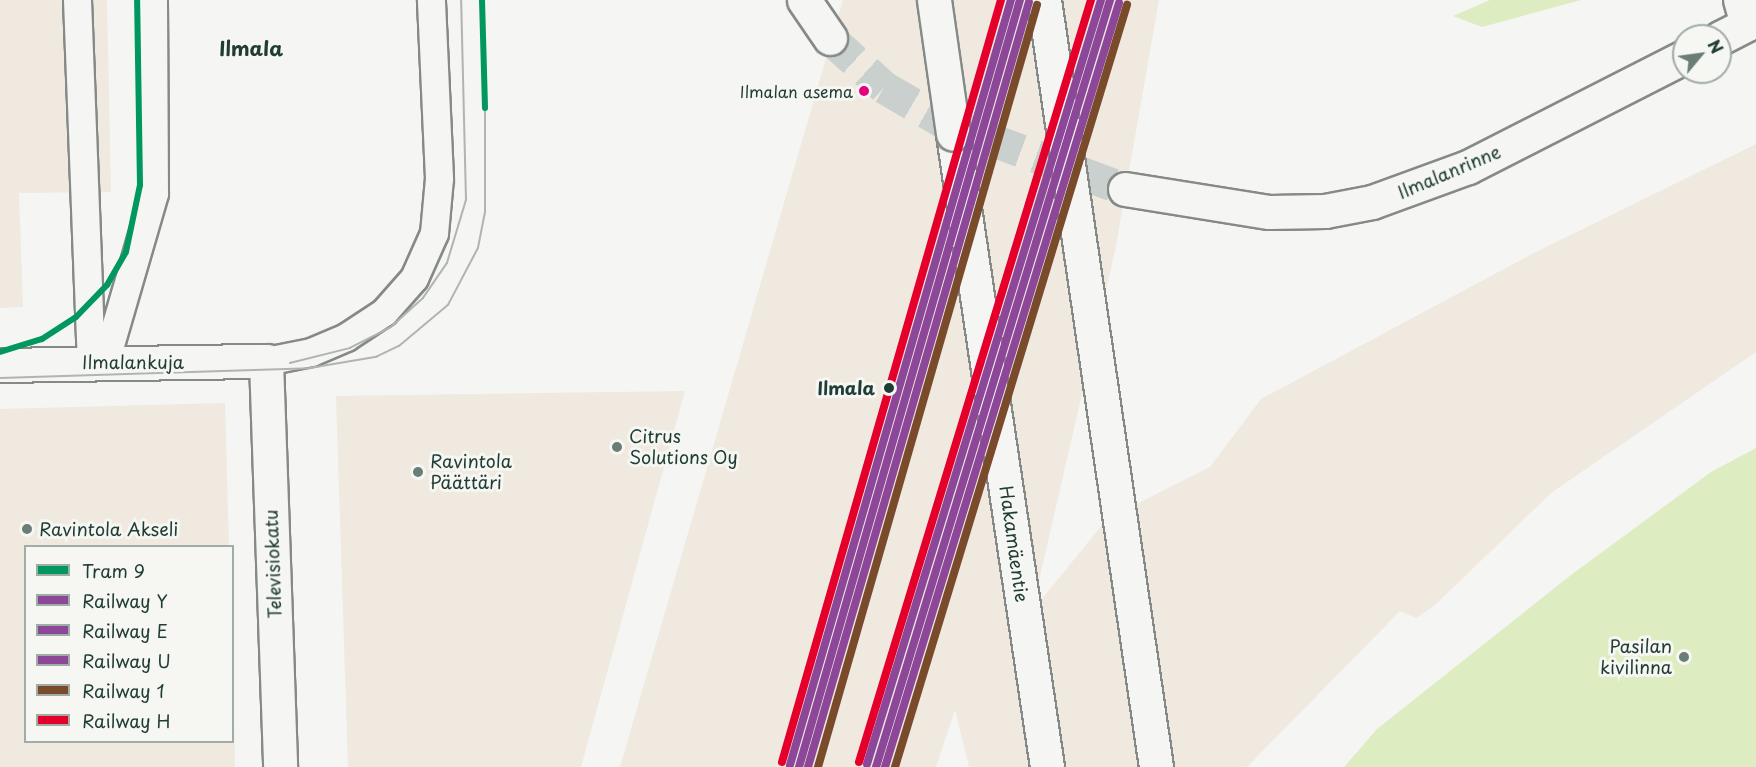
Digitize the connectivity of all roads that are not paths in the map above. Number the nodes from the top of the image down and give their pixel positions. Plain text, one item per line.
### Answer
1 (77, 0) edge
2 (153, 0) edge
3 (431, 0) edge
4 (804, 0) edge
5 (934, 0) edge
6 (1044, 0) edge
7 (830, 38) tunnel mouth
8 (1672, 63) edge
9 (1125, 189) tunnel mouth
10 (266, 361) junction
11 (98, 362) junction
12 (0, 365) edge
13 (280, 767) edge
14 (1047, 767) edge
15 (1156, 767) edge

1 - 11 lane
2 - 11 lane
3 - 10 lane
4 - 7 main road
5 - 14 main road, Hakamäentie, bridge
6 - 15 main road, bridge
8 - 9 main road, Ilmalanrinne
10 - 11 main road, Ilmalankuja
10 - 13 main road, Televisiokatu
11 - 12 main road, Ilmalankuja

